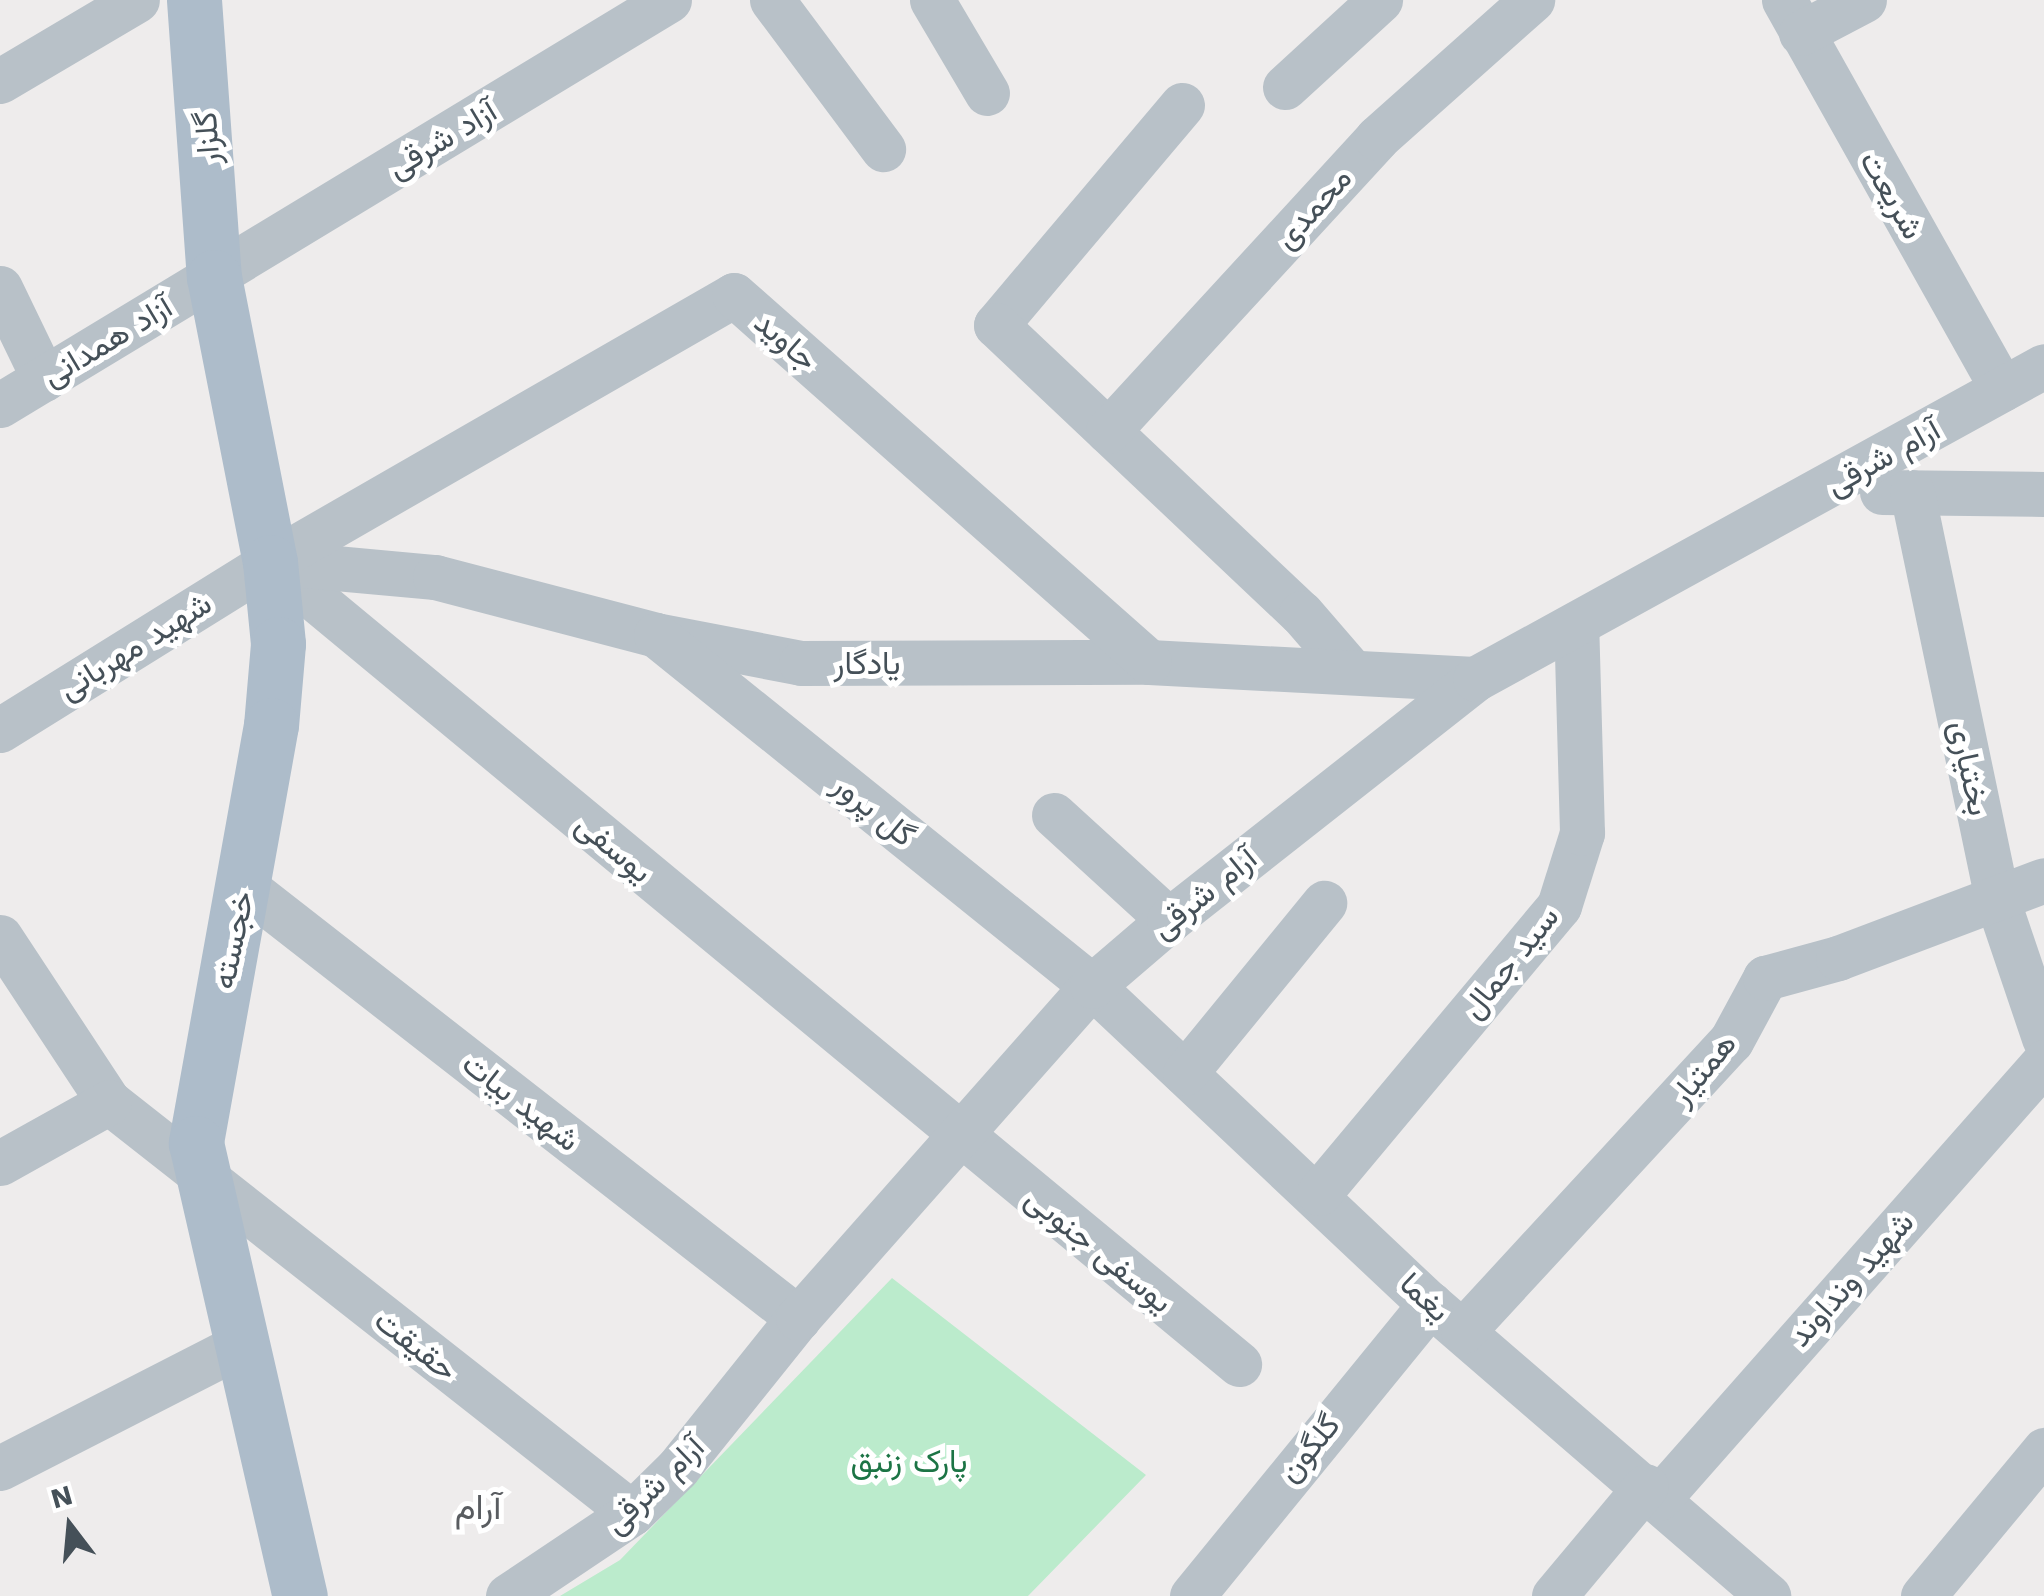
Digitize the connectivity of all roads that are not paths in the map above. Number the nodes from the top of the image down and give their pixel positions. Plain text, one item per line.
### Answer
1 (137, 0) edge
2 (194, 0) edge
3 (670, 0) edge
4 (772, 0) edge
5 (932, 0) edge
6 (1380, 0) edge
7 (1532, 0) edge
8 (1864, 0) edge
9 (1793, 16) edge
10 (0, 81) edge
11 (1285, 87) dead end
12 (987, 93) dead end
13 (1182, 104) dead end
14 (884, 149) dead end
15 (214, 277) junction
16 (0, 288) edge
17 (2044, 366) edge
18 (44, 380) junction
19 (2002, 389) junction
20 (0, 405) edge
21 (1108, 431) junction
22 (1820, 492) junction
23 (1912, 492) junction
24 (2044, 494) edge
25 (270, 562) junction
26 (1576, 624) junction
27 (656, 635) junction
28 (1149, 662) junction
29 (1352, 672) junction
30 (1475, 679) junction
31 (0, 730) edge
32 (1054, 815) dead end
33 (2044, 880) edge
34 (244, 886) junction
35 (1997, 899) junction
36 (1324, 902) dead end
37 (1169, 920) junction
38 (0, 937) edge
39 (2030, 966) edge
40 (1092, 986) junction
41 (2044, 1038) edge
42 (2044, 1062) edge
43 (1185, 1074) junction
44 (108, 1102) junction
45 (958, 1135) junction
46 (0, 1164) edge
47 (199, 1178) junction
48 (1318, 1193) junction
49 (798, 1318) junction
50 (1446, 1318) junction
51 (238, 1346) junction
52 (1239, 1364) dead end
53 (2044, 1450) edge
54 (0, 1468) edge
55 (1652, 1492) junction
56 (632, 1513) junction
57 (300, 1596) edge
58 (508, 1596) edge
59 (1192, 1596) edge
60 (1554, 1596) edge
61 (1768, 1596) edge
62 (1923, 1596) edge

1 - 10 street
2 - 15 main road, گلزار
3 - 15 street, آزاد شرقی
4 - 14 street
5 - 12 street
6 - 11 street
7 - 21 street, محمدی
8 - 9 street
9 - 19 street, شریعت
13 - 21 street
15 - 18 street, آزاد همدانی
15 - 25 main road, خجسته
16 - 18 street
17 - 19 street, آرام شرقی
18 - 20 street, آزاد همدانی
19 - 22 street, آرام شرقی
21 - 29 street
22 - 23 street
22 - 26 street, آرام شرقی
23 - 24 street
23 - 35 street, بختیاری
25 - 27 street, یادگار
25 - 28 street, جاوید
25 - 31 street, شهید مهربانی
25 - 34 main road, خجسته
25 - 45 street, یوسفی
26 - 30 street, آرام شرقی
26 - 48 street, سید جمال
27 - 28 street, یادگار
27 - 40 street, گل پرور
28 - 29 street, یادگار
29 - 30 street, یادگار
30 - 37 street, آرام شرقی
32 - 37 street
33 - 35 street, همتیار
34 - 47 main road, خجسته
34 - 49 street, شهید بیات
35 - 39 street, بختیاری
35 - 50 street, همتیار
36 - 43 street
37 - 40 street, آرام شرقی
38 - 44 street, حقیقت
39 - 41 street, بختیاری
40 - 43 street, یغما
40 - 45 street, آرام شرقی
42 - 55 street, شهید ونداوند
43 - 48 street, یغما
44 - 46 street
44 - 47 street, حقیقت
45 - 49 street, آرام شرقی
45 - 52 street, یوسفی جنوبی
47 - 51 main road, خجسته
47 - 56 street, حقیقت
48 - 50 street, یغما
49 - 56 street, آرام شرقی
50 - 55 street, یغما
50 - 59 street, گلگون
51 - 54 street
51 - 57 main road, خجسته
53 - 62 street
55 - 60 street, شهید ونداوند
55 - 61 street, یغما
56 - 58 street, آرام شرقی

